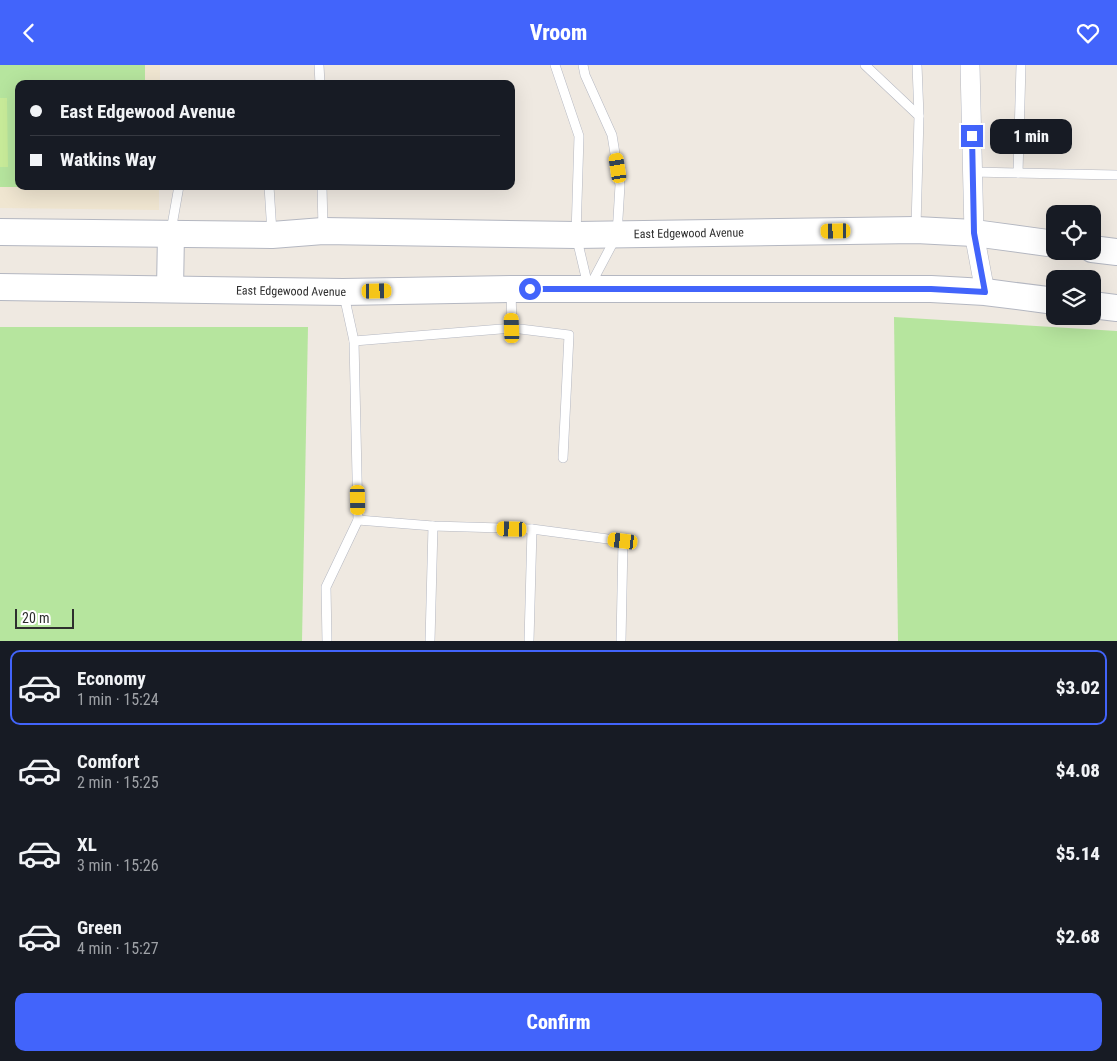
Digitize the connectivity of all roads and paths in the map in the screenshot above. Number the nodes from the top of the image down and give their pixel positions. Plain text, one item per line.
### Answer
1 (320, 65) edge
2 (555, 65) edge
3 (583, 65) edge
4 (865, 65) edge
5 (917, 65) edge
6 (970, 65) edge
7 (1021, 65) edge
8 (320, 80) edge
9 (919, 117) junction
10 (972, 172) junction
11 (1018, 173) junction
12 (1117, 175) edge
13 (178, 190) edge
14 (269, 190) edge
15 (322, 190) edge
16 (916, 230) junction
17 (0, 231) edge
18 (323, 231) junction
19 (974, 233) junction
20 (171, 234) junction
21 (272, 235) junction
22 (576, 235) junction
23 (617, 235) junction
24 (1046, 243) edge
25 (1101, 250) edge
26 (1117, 252) edge
27 (0, 287) edge
28 (170, 289) junction
29 (511, 289) junction
30 (588, 289) junction
31 (343, 292) junction
32 (985, 292) junction
33 (1046, 300) edge
34 (1101, 306) edge
35 (1117, 308) edge
36 (512, 328) junction
37 (354, 341) junction
38 (563, 458) dead end
39 (358, 520) junction
40 (433, 525) junction
41 (532, 529) junction
42 (327, 641) edge
43 (430, 641) edge
44 (528, 641) edge
45 (621, 641) edge

1 - 8 lane
2 - 22 lane
3 - 23 lane
4 - 9 lane
5 - 9 lane
6 - 10 street
7 - 11 lane
9 - 16 lane
10 - 11 lane
10 - 19 street
11 - 12 lane
13 - 20 lane
14 - 21 lane
15 - 18 lane
16 - 19 main road, East Edgewood Avenue
16 - 23 main road, East Edgewood Avenue
17 - 20 main road, East Edgewood Avenue
18 - 21 main road, East Edgewood Avenue
18 - 22 main road, East Edgewood Avenue
19 - 24 main road, East Edgewood Avenue
19 - 32 street
20 - 21 main road, East Edgewood Avenue
20 - 28 main road
22 - 23 main road, East Edgewood Avenue
22 - 30 lane
23 - 30 lane
25 - 26 main road
27 - 28 main road, East Edgewood Avenue
28 - 31 main road, East Edgewood Avenue
29 - 30 main road, East Edgewood Avenue
29 - 31 main road, East Edgewood Avenue
29 - 36 lane
30 - 32 main road, East Edgewood Avenue
31 - 37 lane
32 - 33 main road, East Edgewood Avenue
34 - 35 main road
36 - 37 lane
36 - 38 lane
37 - 39 lane
39 - 40 lane
39 - 42 lane
40 - 41 lane
40 - 43 lane
41 - 44 lane
41 - 45 lane

